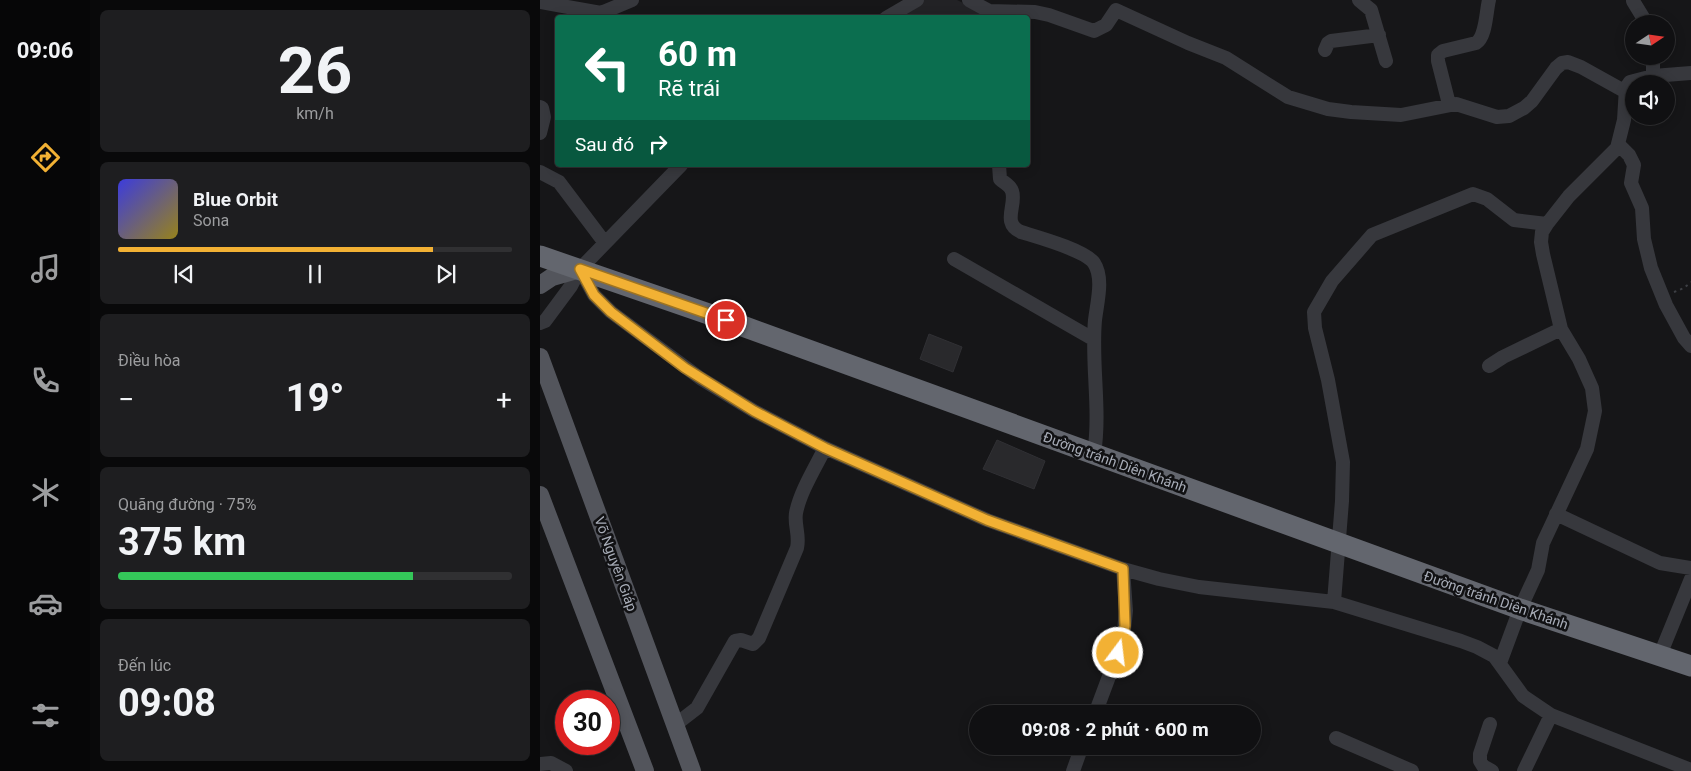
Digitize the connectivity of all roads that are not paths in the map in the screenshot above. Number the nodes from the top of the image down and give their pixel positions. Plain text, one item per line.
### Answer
1 (632, 0) edge
2 (917, 0) edge
3 (968, 0) edge
4 (1359, 0) edge
5 (1489, 0) edge
6 (1632, 0) edge
7 (540, 2) edge
8 (1117, 5) edge
9 (989, 14) edge
10 (891, 15) edge
11 (1641, 15) edge
12 (1379, 35) junction
13 (1325, 50) dead end
14 (1386, 61) dead end
15 (1691, 73) edge
16 (1666, 75) edge
17 (1625, 91) edge
18 (1449, 104) junction
19 (540, 106) edge
20 (1625, 106) edge
21 (540, 133) edge
22 (1618, 144) junction
23 (675, 167) edge
24 (1000, 167) edge
25 (540, 172) edge
26 (1547, 224) junction
27 (605, 243) junction
28 (545, 256) edge
29 (954, 259) dead end
30 (580, 269) junction
31 (540, 285) edge
32 (540, 323) edge
33 (1561, 329) junction
34 (1093, 339) junction
35 (1691, 346) edge
36 (540, 357) edge
37 (1489, 366) dead end
38 (825, 448) junction
39 (1094, 454) junction
40 (540, 495) edge
41 (1556, 514) junction
42 (1339, 544) junction
43 (1691, 568) edge
44 (1123, 569) junction
45 (1691, 580) edge
46 (1334, 602) junction
47 (1520, 609) junction
48 (1660, 654) junction
49 (1500, 663) junction
50 (1691, 666) edge
51 (1098, 705) edge
52 (1551, 715) junction
53 (1490, 724) dead end
54 (675, 725) junction
55 (1336, 738) dead end
56 (1079, 755) edge
57 (540, 764) edge
58 (1691, 770) edge
59 (566, 771) edge
60 (645, 771) edge
61 (692, 771) edge
62 (1073, 771) edge
63 (1412, 771) edge
64 (1492, 771) edge
65 (1524, 771) edge

1 - 7 street
2 - 10 street
3 - 9 street
4 - 12 street
5 - 18 street
6 - 11 street
8 - 9 street
8 - 18 street
12 - 13 street
12 - 14 street
15 - 16 street
17 - 18 street
19 - 21 street
20 - 22 street
22 - 26 street
22 - 35 street
23 - 27 street
24 - 34 street
25 - 27 street
26 - 33 street
26 - 42 street
27 - 30 street
28 - 30 highway, Đường tránh Diên Khánh
29 - 34 street
30 - 31 main road
30 - 32 street
30 - 38 street
30 - 39 highway, Đường tránh Diên Khánh
33 - 37 street
33 - 41 street
34 - 39 street
36 - 54 main road, Võ Nguyên Giáp
38 - 44 street
38 - 54 street
39 - 42 highway, Đường tránh Diên Khánh
40 - 60 main road
41 - 43 street
41 - 47 street
42 - 46 street
42 - 47 highway, Đường tránh Diên Khánh
44 - 46 street
44 - 51 street
45 - 48 street
46 - 49 street
47 - 48 highway, Đường tránh Diên Khánh
47 - 49 street
48 - 50 highway, Đường tránh Diên Khánh
49 - 52 street
52 - 58 street
52 - 65 street
53 - 64 street
54 - 61 main road, Võ Nguyên Giáp
55 - 63 street
56 - 62 street
57 - 59 street

